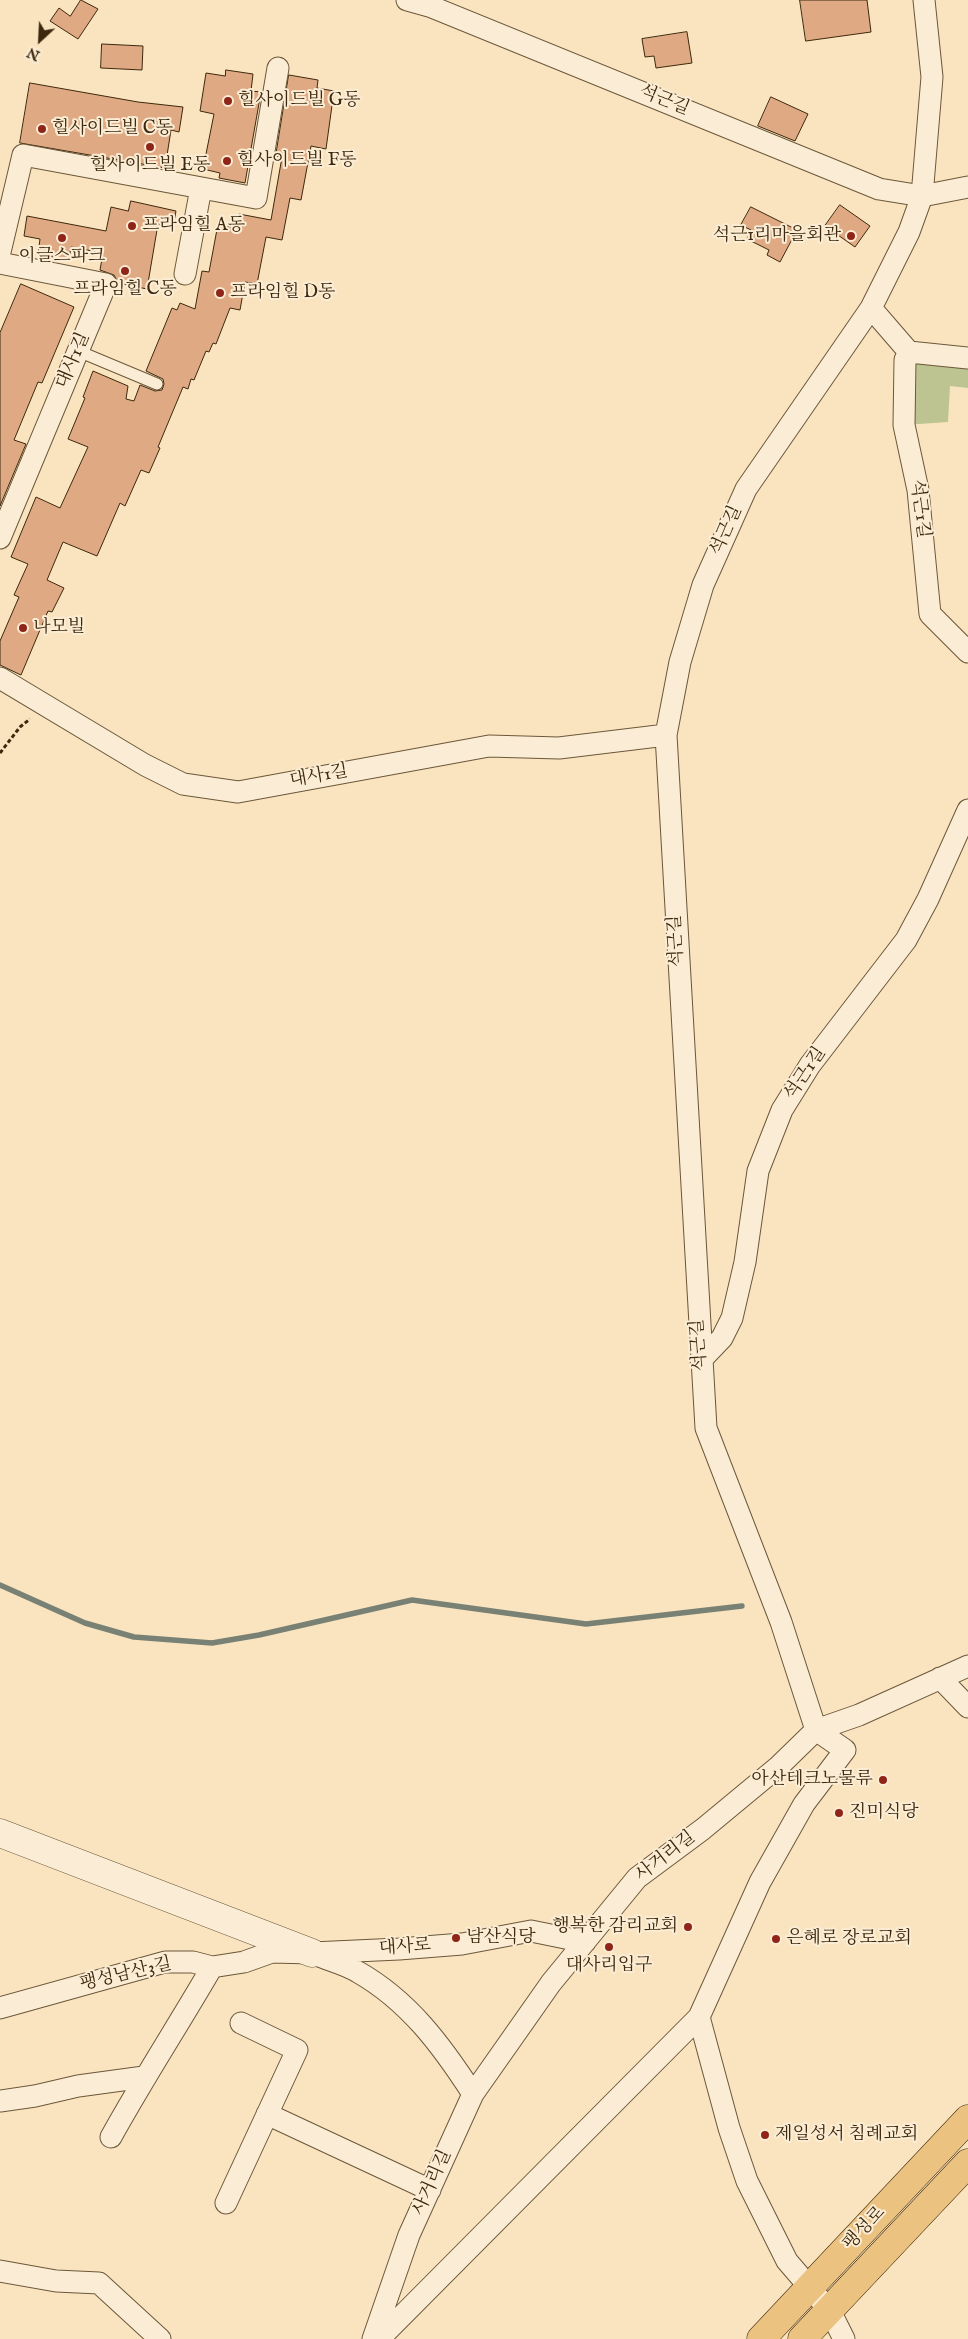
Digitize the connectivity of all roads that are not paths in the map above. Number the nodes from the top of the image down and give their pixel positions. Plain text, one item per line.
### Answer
1 (407, 0) edge
2 (924, 0) edge
3 (278, 68) dead end
4 (968, 187) edge
5 (201, 188) junction
6 (922, 196) junction
7 (0, 252) edge
8 (0, 263) edge
9 (185, 274) dead end
10 (871, 308) junction
11 (78, 351) junction
12 (909, 352) junction
13 (968, 358) edge
14 (157, 384) dead end
15 (0, 538) edge
16 (968, 652) edge
17 (0, 678) edge
18 (666, 735) junction
19 (967, 817) edge
20 (701, 1360) junction
21 (968, 1666) edge
22 (940, 1678) junction
23 (968, 1707) edge
24 (816, 1730) junction
25 (0, 1833) edge
26 (585, 1942) junction
27 (312, 1953) junction
28 (212, 1967) junction
29 (0, 2008) edge
30 (699, 2017) junction
31 (241, 2023) dead end
32 (144, 2077) junction
33 (473, 2094) junction
34 (0, 2100) edge
35 (268, 2114) junction
36 (968, 2119) edge
37 (112, 2137) dead end
38 (968, 2162) edge
39 (430, 2190) junction
40 (226, 2203) dead end
41 (0, 2271) edge
42 (810, 2288) junction
43 (830, 2311) junction
44 (160, 2339) edge
45 (373, 2339) edge
46 (379, 2339) edge
47 (761, 2339) edge
48 (802, 2339) edge
49 (844, 2339) edge

1 - 6 street, 석근길
2 - 6 street, 석근길
3 - 5 street
4 - 6 street
5 - 7 street
5 - 9 street
6 - 10 street, 석근길
8 - 11 street, 대사1길
10 - 12 street
10 - 18 street, 석근길
11 - 14 lane
11 - 15 street, 대사1길
12 - 13 street
12 - 16 street, 석근1길
17 - 18 street, 대사1길
18 - 20 street, 석근길
19 - 20 street, 석근1길
20 - 24 street, 석근길
21 - 22 street, 사거리길
22 - 23 street
22 - 24 street, 사거리길
24 - 26 street, 사거리길
24 - 30 street
25 - 27 street
26 - 27 street, 대사로
26 - 33 street, 사거리길
27 - 28 street, 팽성남산3길
27 - 33 street
28 - 29 street, 팽성남산3길
28 - 32 street
30 - 42 street
30 - 46 street
31 - 35 street
32 - 34 street
32 - 37 street
33 - 39 street, 사거리길
35 - 39 street
35 - 40 street
36 - 42 main road, 팽성로
38 - 43 main road, 팽성로
39 - 45 street, 사거리길
41 - 44 street
42 - 43 street
42 - 47 main road, 팽성로
43 - 48 main road, 팽성로
43 - 49 street

